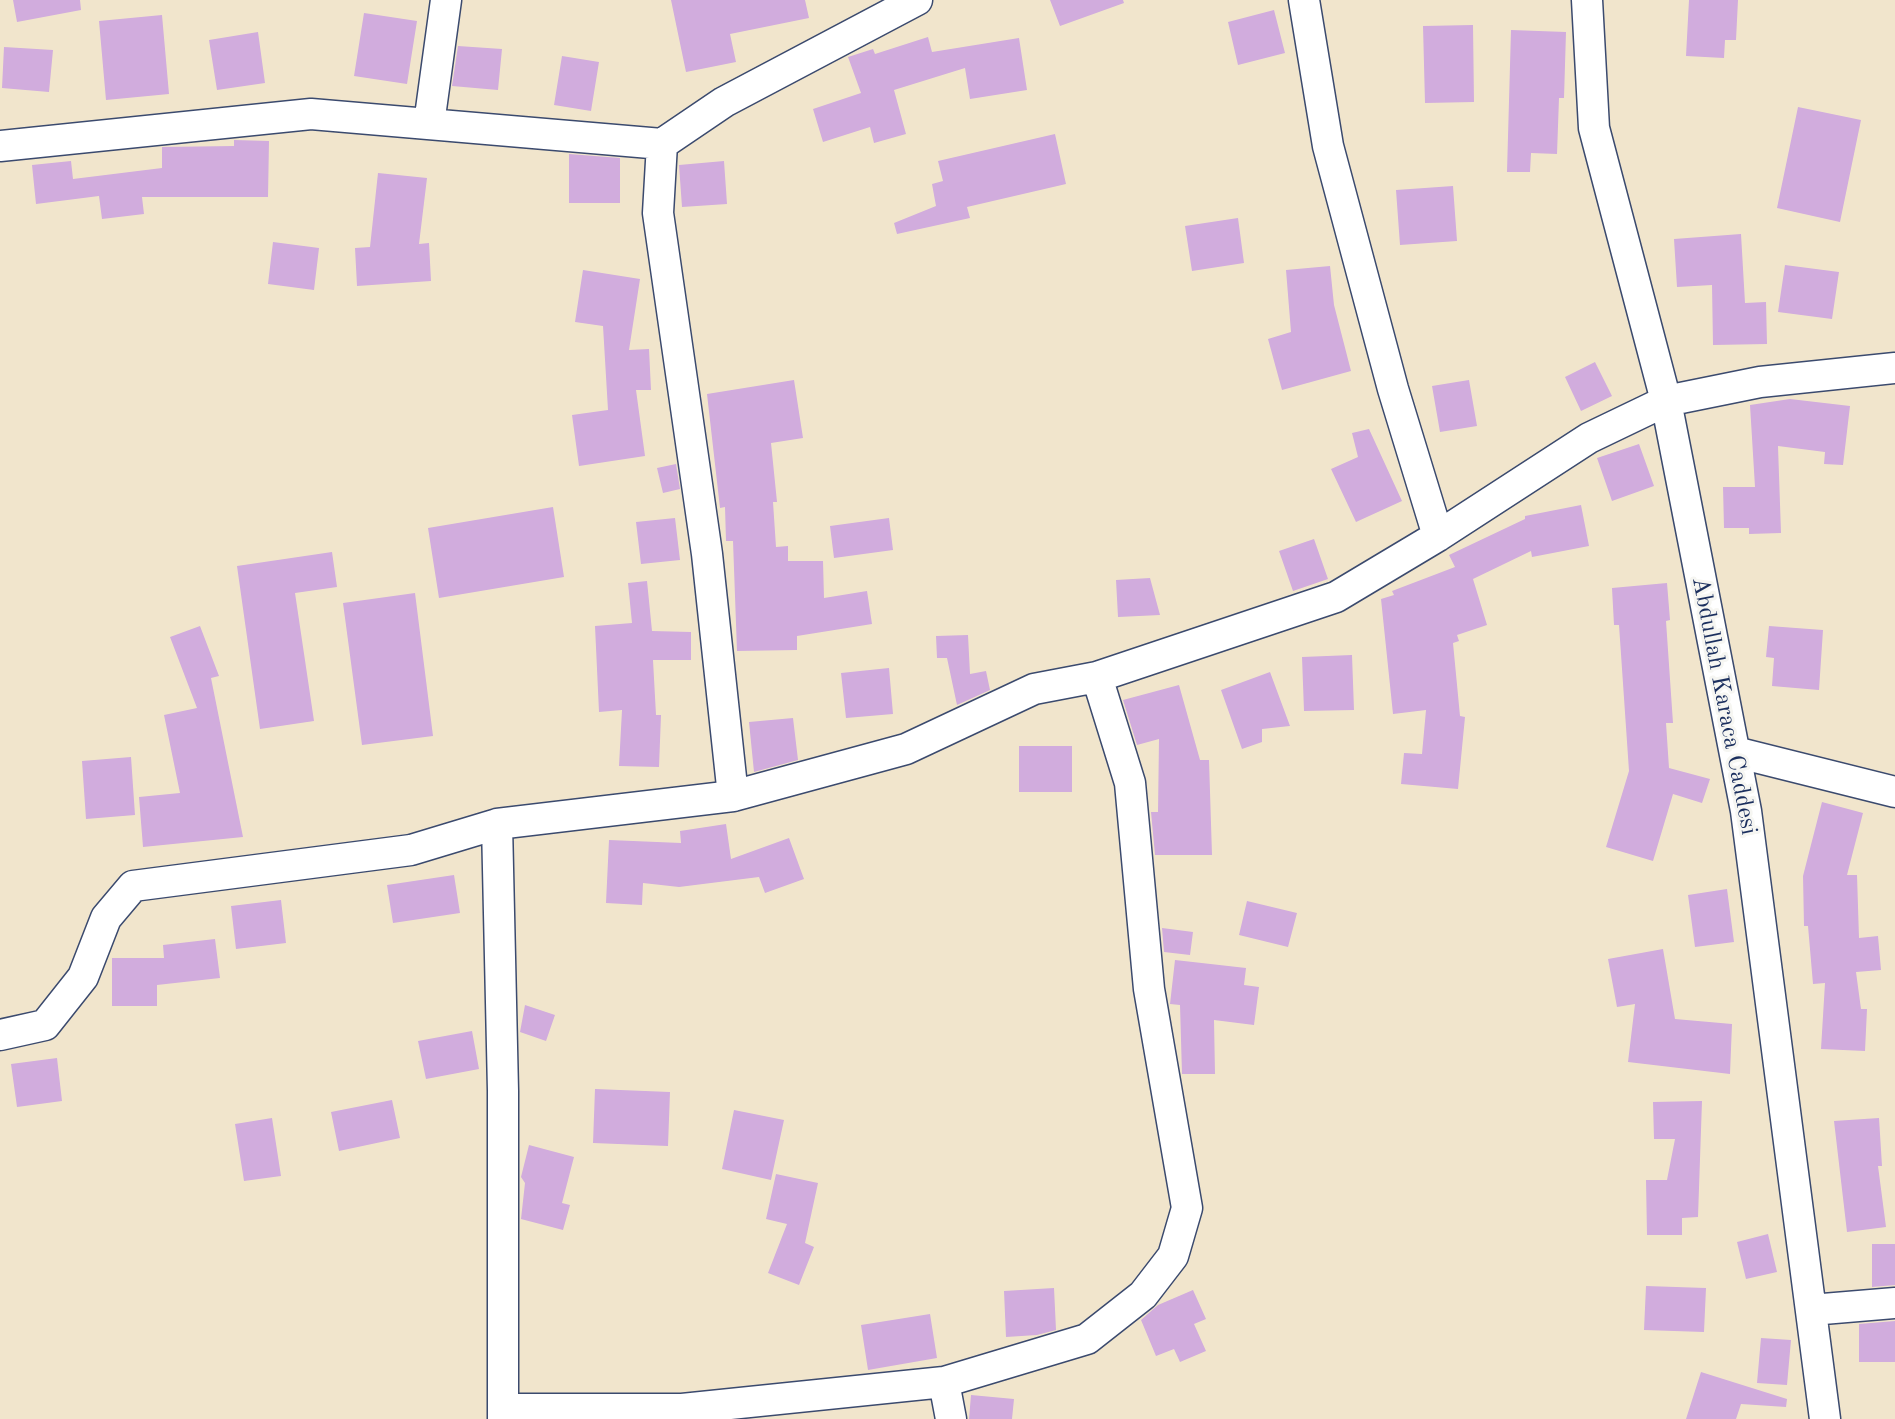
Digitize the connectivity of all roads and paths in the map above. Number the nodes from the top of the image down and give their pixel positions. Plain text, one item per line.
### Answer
1 (446, 0) edge
2 (917, 0) edge
3 (1304, 0) edge
4 (1587, 0) edge
5 (429, 124) junction
6 (662, 144) junction
7 (0, 146) edge
8 (1895, 368) edge
9 (1666, 401) junction
10 (1438, 536) junction
11 (1097, 677) junction
12 (1735, 752) junction
13 (1895, 792) edge
14 (733, 796) junction
15 (497, 824) junction
16 (0, 1035) edge
17 (1895, 1303) edge
18 (1811, 1310) junction
19 (944, 1382) junction
20 (503, 1414) edge
21 (951, 1419) edge
22 (1825, 1419) edge

1 - 5 street
2 - 6 street
3 - 10 street
4 - 9 street, Abdullah Karaca Caddesi
5 - 6 street
5 - 7 street
6 - 14 street
8 - 9 street
9 - 10 street
9 - 12 street, Abdullah Karaca Caddesi
10 - 11 street
11 - 14 street
11 - 19 street
12 - 13 street
12 - 18 street, Abdullah Karaca Caddesi
14 - 15 street
15 - 16 street
15 - 20 street
17 - 18 street
18 - 22 street, Abdullah Karaca Caddesi
19 - 20 street
19 - 21 street

